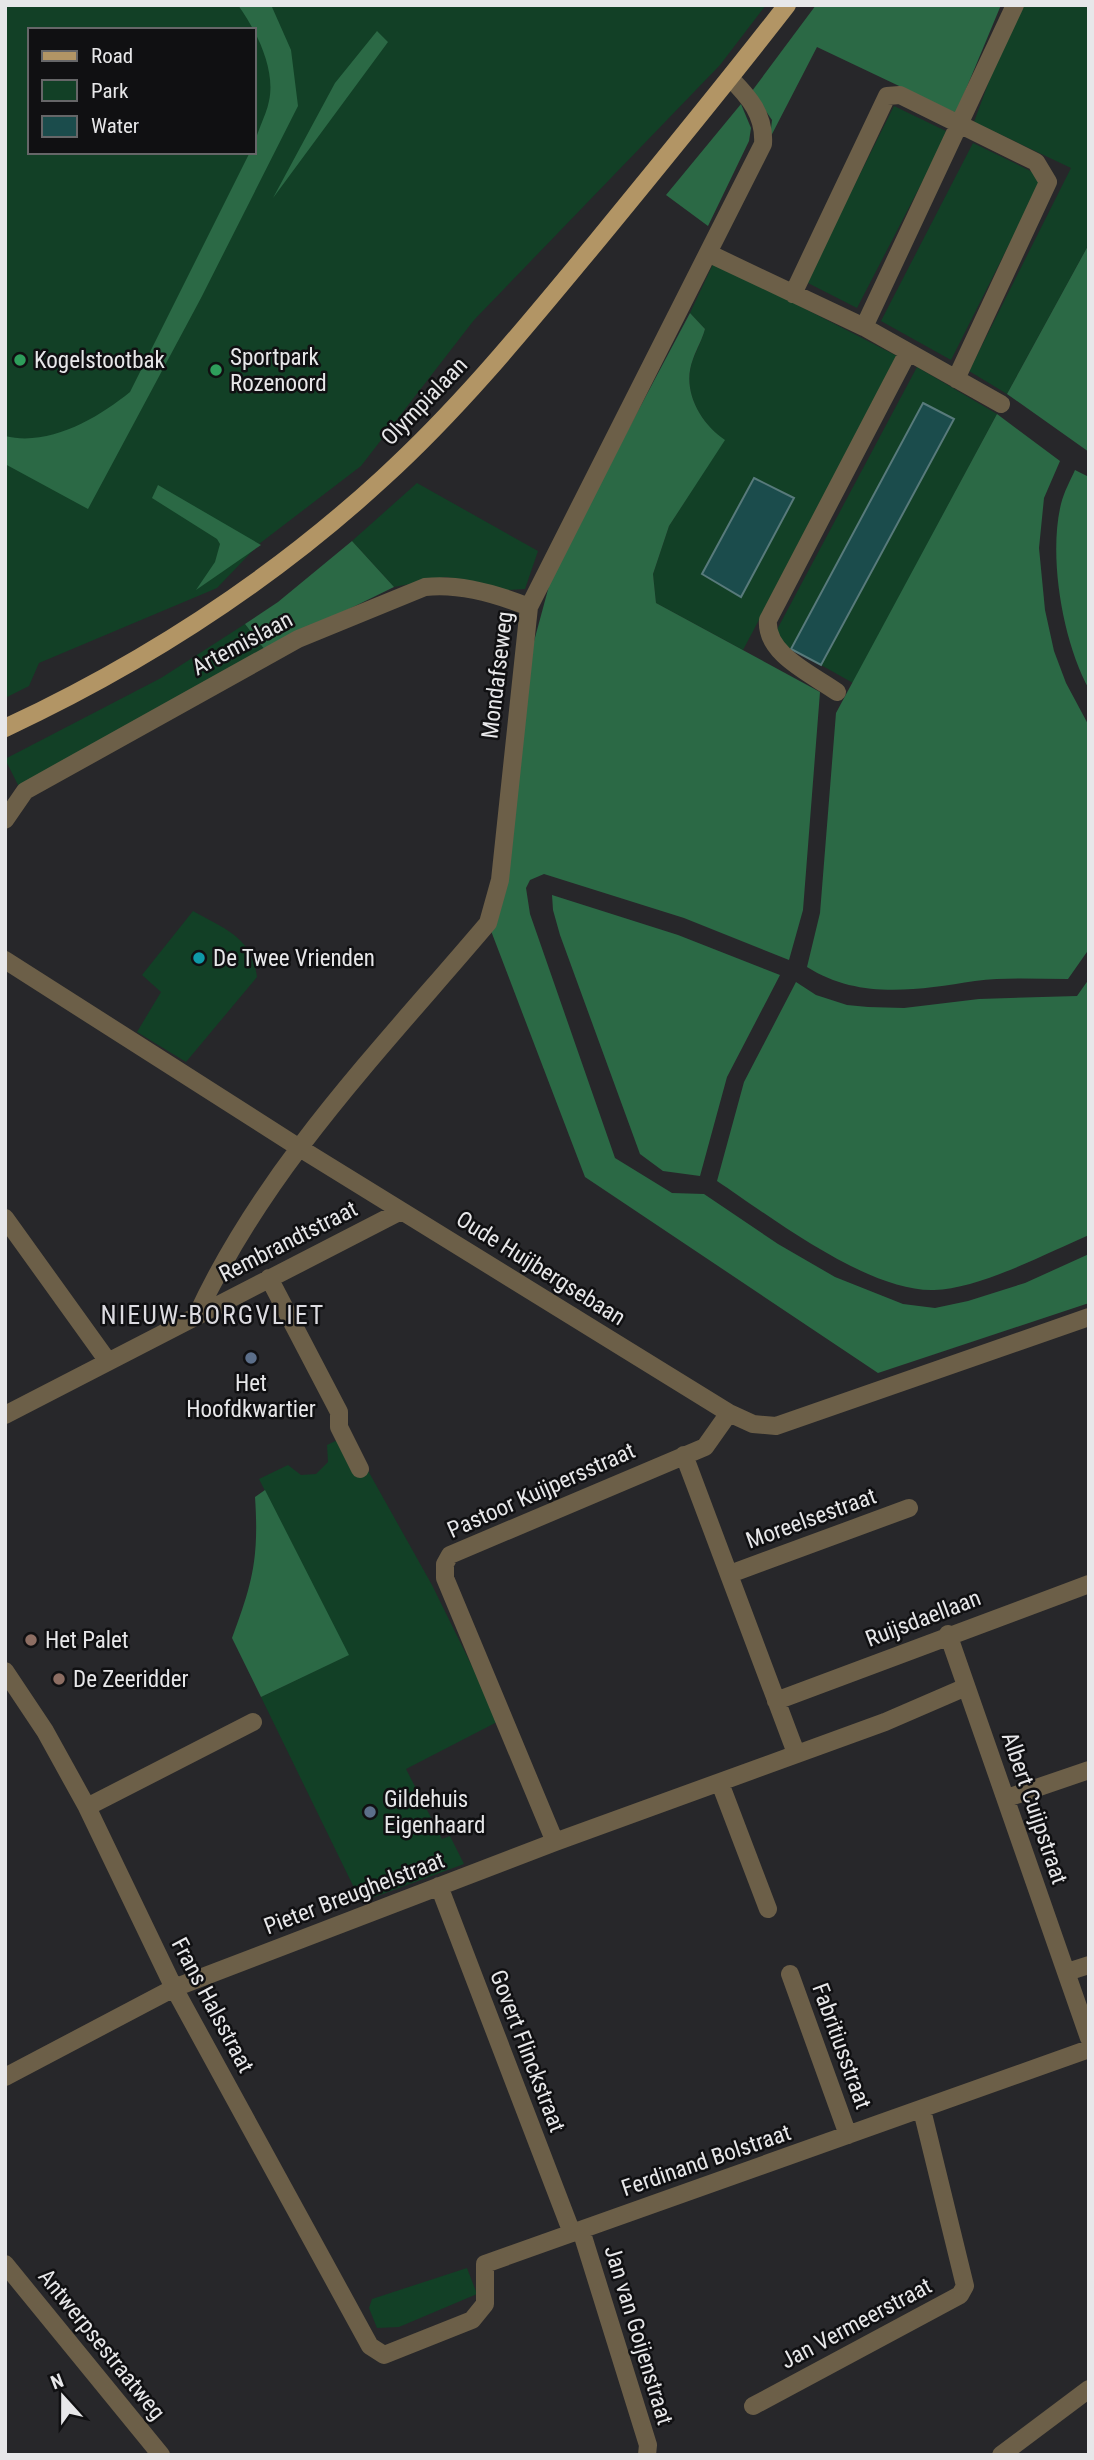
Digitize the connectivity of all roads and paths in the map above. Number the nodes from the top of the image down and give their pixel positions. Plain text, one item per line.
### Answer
1 (787, 5) edge
2 (1014, 5) edge
3 (730, 78) junction
4 (960, 124) junction
5 (710, 254) junction
6 (793, 294) junction
7 (864, 327) junction
8 (908, 352) junction
9 (956, 379) junction
10 (1001, 404) dead end
11 (529, 607) junction
12 (837, 692) dead end
13 (5, 728) edge
14 (5, 820) edge
15 (5, 960) edge
16 (298, 1147) junction
17 (401, 1211) junction
18 (5, 1218) edge
19 (269, 1278) junction
20 (197, 1315) junction
21 (1089, 1317) edge
22 (107, 1360) junction
23 (729, 1413) junction
24 (5, 1415) edge
25 (684, 1455) junction
26 (360, 1469) dead end
27 (909, 1508) dead end
28 (730, 1574) junction
29 (1089, 1584) edge
30 (948, 1634) junction
31 (5, 1671) edge
32 (966, 1687) junction
33 (776, 1701) junction
34 (253, 1722) dead end
35 (796, 1753) junction
36 (1089, 1770) edge
37 (720, 1783) junction
38 (1007, 1798) junction
39 (87, 1807) junction
40 (555, 1842) junction
41 (439, 1886) junction
42 (768, 1909) dead end
43 (1089, 1965) edge
44 (1067, 1972) junction
45 (790, 1974) dead end
46 (174, 1988) junction
47 (1089, 2038) edge
48 (1089, 2049) edge
49 (5, 2077) edge
50 (922, 2110) junction
51 (848, 2135) junction
52 (576, 2231) junction
53 (5, 2264) edge
54 (384, 2356) joint
55 (1089, 2389) edge
56 (753, 2406) dead end
57 (161, 2455) edge
58 (647, 2455) edge
59 (1001, 2455) edge

1 - 3 main road, Olympialaan
2 - 4 street
3 - 5 street, Mondafseweg
3 - 13 main road, Olympialaan
4 - 6 street
4 - 7 street
4 - 9 street
5 - 6 street
5 - 11 street, Mondafseweg
6 - 7 street
7 - 8 street
8 - 9 street
8 - 12 street
9 - 10 street
11 - 14 street, Artemislaan
11 - 16 street, Mondafseweg
15 - 16 street, Oude Huijbergsebaan
16 - 17 street, Oude Huijbergsebaan
16 - 20 street, Rembrandtstraat
17 - 19 street, Rembrandtstraat
17 - 23 street, Oude Huijbergsebaan
18 - 22 street
19 - 20 street, Rembrandtstraat
19 - 26 street
20 - 22 street, Rembrandtstraat
21 - 23 street, Oude Huijbergsebaan
22 - 24 street, Rembrandtstraat
23 - 25 street, Pastoor Kuijpersstraat
25 - 28 street, Moreelsestraat
25 - 40 street, Pastoor Kuijpersstraat
27 - 28 street, Moreelsestraat
28 - 33 street, Moreelsestraat
29 - 30 street, Ruijsdaellaan
30 - 32 street, Albert Cuijpstraat
30 - 33 street, Ruijsdaellaan
31 - 39 street, Frans Halsstraat
32 - 35 street, Pieter Breughelstraat
32 - 38 street, Albert Cuijpstraat
33 - 35 street, Moreelsestraat
34 - 39 street
35 - 37 street, Pieter Breughelstraat
36 - 38 street
37 - 40 street, Pieter Breughelstraat
37 - 42 street
38 - 44 street, Albert Cuijpstraat
39 - 46 street, Frans Halsstraat
40 - 41 street, Pieter Breughelstraat
41 - 46 street, Pieter Breughelstraat
41 - 52 street, Govert Flinckstraat
43 - 44 street
44 - 47 street, Albert Cuijpstraat
45 - 51 street, Fabritiusstraat
46 - 49 street, Pieter Breughelstraat
46 - 54 street, Frans Halsstraat
48 - 50 street, Ferdinand Bolstraat
50 - 51 street, Ferdinand Bolstraat
50 - 56 street, Jan Vermeerstraat
51 - 52 street, Ferdinand Bolstraat
52 - 54 street, Ferdinand Bolstraat
52 - 58 street, Jan van Goijenstraat
53 - 57 street, Antwerpsestraatweg
55 - 59 street

